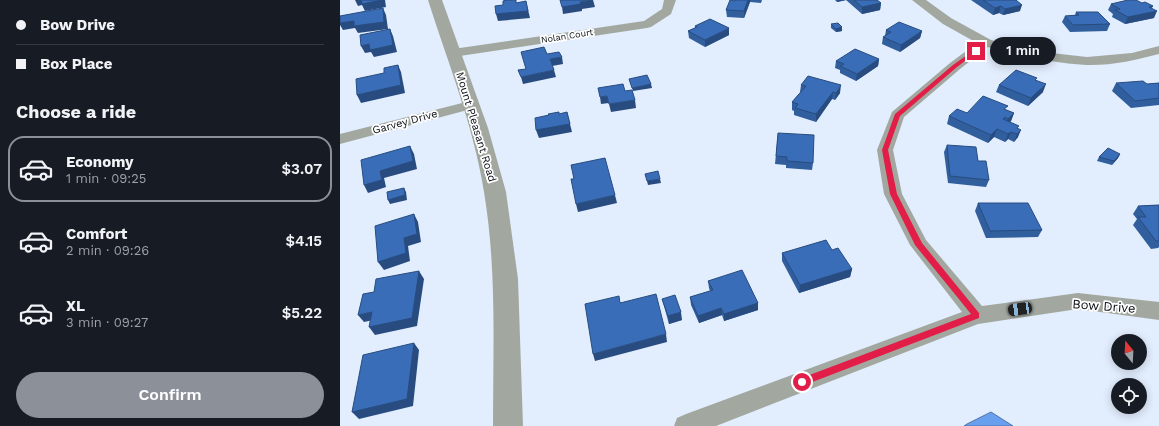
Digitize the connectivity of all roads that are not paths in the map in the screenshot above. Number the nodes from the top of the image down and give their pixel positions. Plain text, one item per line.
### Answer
1 (435, 0) edge
2 (670, 0) edge
3 (918, 0) edge
4 (986, 43) junction
5 (1159, 50) edge
6 (453, 53) junction
7 (470, 105) junction
8 (340, 140) edge
9 (1159, 310) edge
10 (977, 315) junction
11 (508, 426) edge
12 (686, 426) edge

1 - 6 street, Mount Pleasant Road
2 - 6 street, Nolan Court
3 - 4 street
4 - 5 street
4 - 10 street
6 - 7 street, Mount Pleasant Road
7 - 8 street, Garvey Drive
7 - 11 street, Mount Pleasant Road
9 - 10 street, Bow Drive
10 - 12 street, Bow Drive

